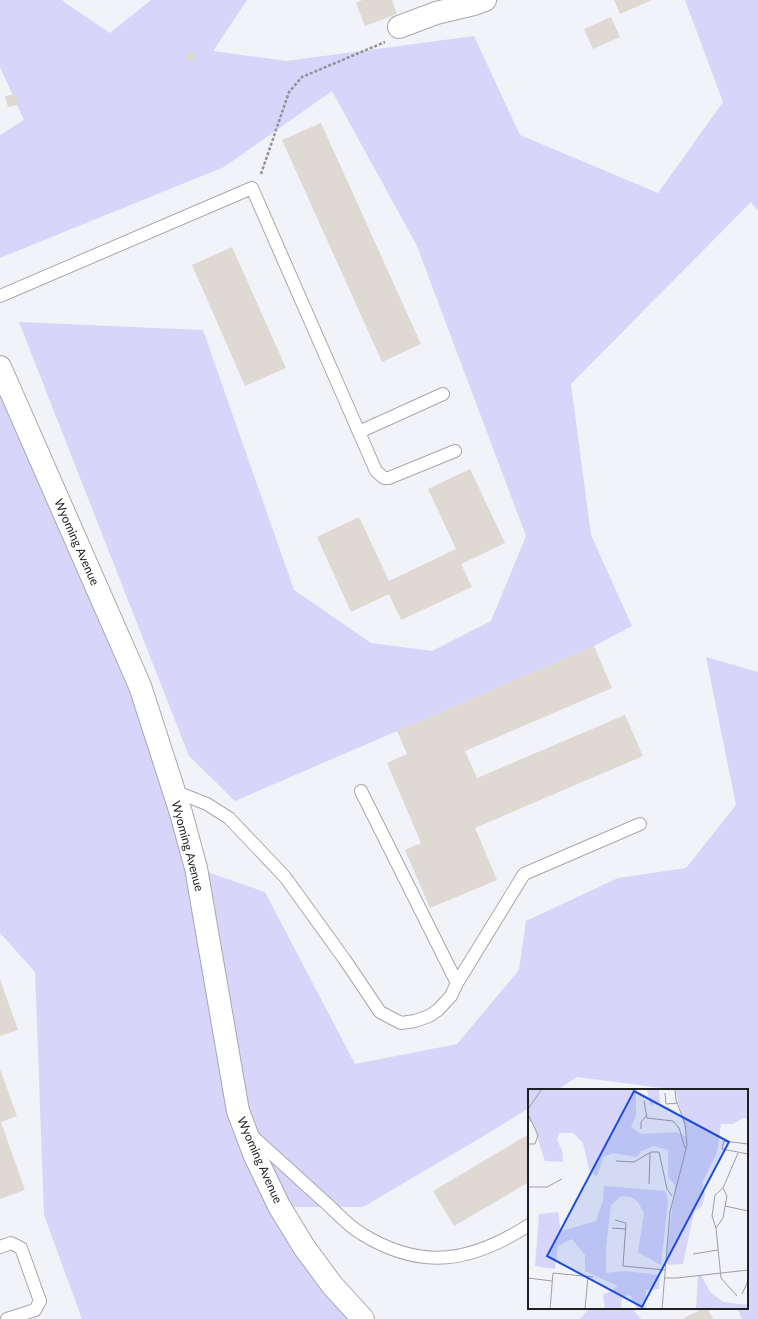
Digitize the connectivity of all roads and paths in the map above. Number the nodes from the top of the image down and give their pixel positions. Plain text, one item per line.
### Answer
1 (485, 0) edge
2 (433, 7) edge
3 (400, 27) joint
4 (252, 188) junction
5 (0, 296) edge
6 (0, 367) edge
7 (443, 394) dead end
8 (359, 432) junction
9 (455, 452) dead end
10 (174, 791) junction
11 (361, 791) dead end
12 (640, 824) dead end
13 (458, 983) junction
14 (244, 1128) junction
15 (528, 1226) edge
16 (0, 1247) edge
17 (7, 1319) edge
18 (363, 1319) edge

1 - 2 street
2 - 3 street
3 - 4 path
4 - 5 lane
4 - 8 lane
6 - 10 street, Wyoming Avenue
7 - 8 lane
8 - 9 lane
10 - 13 lane
10 - 14 street, Wyoming Avenue
11 - 13 lane
12 - 13 lane
14 - 15 lane
14 - 18 street, Wyoming Avenue
16 - 17 lane

